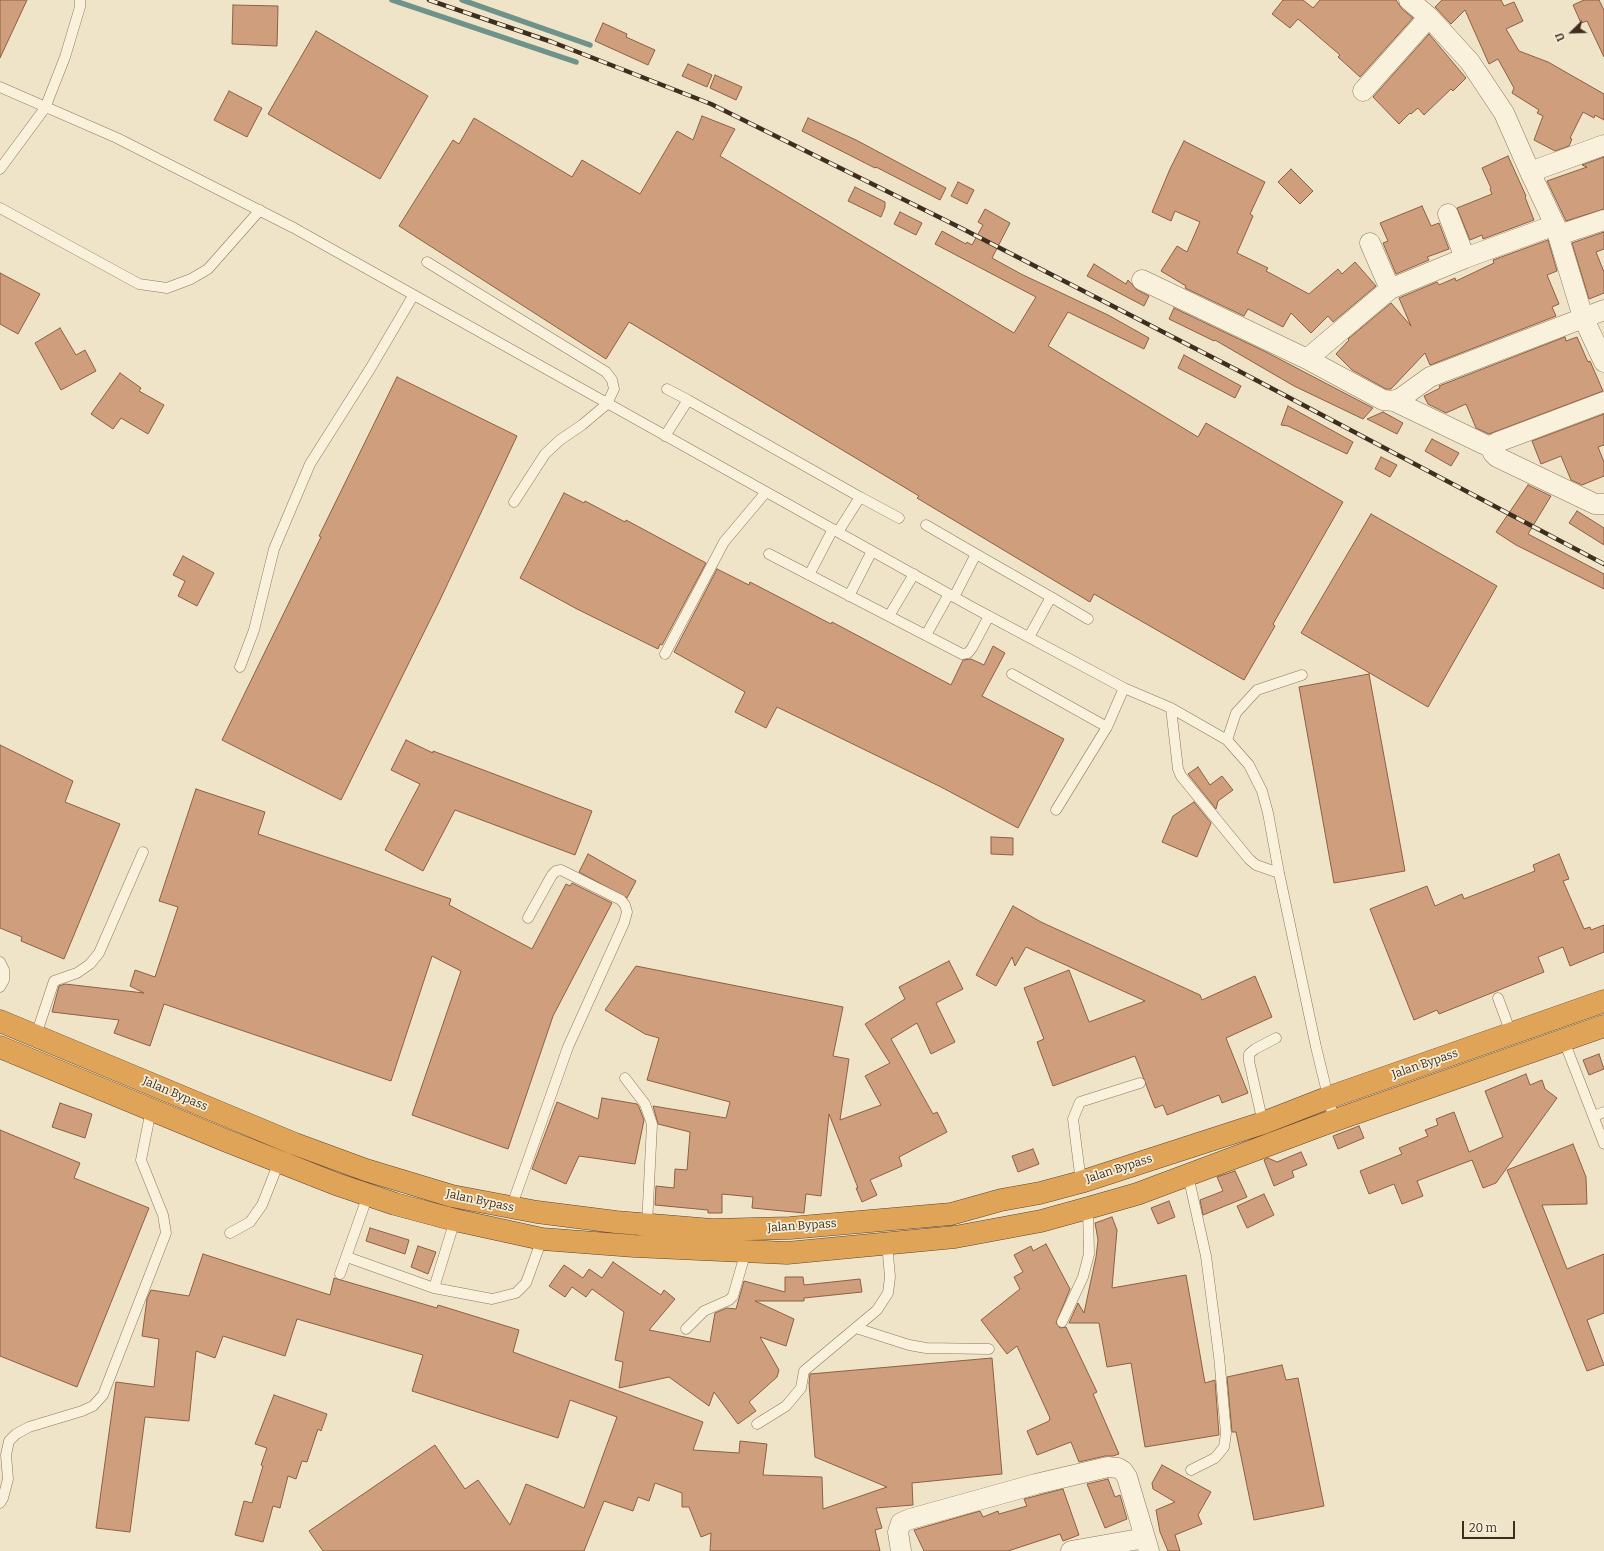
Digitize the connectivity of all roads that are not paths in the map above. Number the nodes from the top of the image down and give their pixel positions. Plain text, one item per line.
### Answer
1 (80, 0) edge
2 (1409, 0) edge
3 (1429, 17) junction
4 (0, 87) edge
5 (1363, 91) dead end
6 (45, 108) junction
7 (1604, 145) edge
8 (0, 169) edge
9 (1530, 172) junction
10 (0, 208) edge
11 (260, 210) junction
12 (1448, 214) dead end
13 (1604, 220) edge
14 (1557, 230) junction
15 (1370, 243) dead end
16 (1465, 258) junction
17 (427, 262) dead end
18 (1142, 280) dead end
19 (1390, 289) junction
20 (413, 296) junction
21 (1604, 310) edge
22 (1583, 317) junction
23 (1307, 359) junction
24 (1604, 362) edge
25 (667, 389) dead end
26 (688, 400) junction
27 (1394, 401) junction
28 (1604, 402) edge
29 (607, 404) junction
30 (665, 436) junction
31 (1492, 448) junction
32 (766, 492) junction
33 (860, 497) junction
34 (514, 502) dead end
35 (1604, 504) edge
36 (899, 518) dead end
37 (926, 525) dead end
38 (836, 531) junction
39 (872, 551) junction
40 (769, 554) dead end
41 (976, 554) junction
42 (914, 574) junction
43 (809, 575) junction
44 (952, 595) junction
45 (850, 596) junction
46 (1050, 597) junction
47 (889, 616) junction
48 (989, 616) junction
49 (1088, 619) dead end
50 (926, 635) junction
51 (1029, 637) junction
52 (665, 654) dead end
53 (240, 667) dead end
54 (1012, 674) dead end
55 (1302, 675) dead end
56 (1124, 688) junction
57 (1170, 708) junction
58 (1107, 726) junction
59 (1227, 740) junction
60 (1056, 810) dead end
61 (142, 852) dead end
62 (1279, 873) junction
63 (528, 918) dead end
64 (0, 962) edge
65 (0, 986) edge
66 (1498, 998) dead end
67 (1604, 1001) edge
68 (0, 1021) edge
69 (1604, 1026) edge
70 (1511, 1033) junction
71 (36, 1035) junction
72 (1276, 1038) dead end
73 (1564, 1040) junction
74 (0, 1048) edge
75 (625, 1078) dead end
76 (1140, 1083) dead end
77 (1327, 1098) junction
78 (151, 1110) junction
79 (1599, 1114) edge
80 (1334, 1121) junction
81 (1263, 1123) junction
82 (1604, 1144) edge
83 (279, 1162) junction
84 (1188, 1175) junction
85 (1081, 1182) junction
86 (368, 1195) junction
87 (511, 1208) junction
88 (1088, 1208) junction
89 (455, 1220) junction
90 (647, 1225) junction
91 (230, 1233) dead end
92 (542, 1239) junction
93 (887, 1243) junction
94 (746, 1251) junction
95 (347, 1257) junction
96 (340, 1274) dead end
97 (434, 1288) junction
98 (1062, 1322) dead end
99 (856, 1328) junction
100 (686, 1329) dead end
101 (989, 1349) dead end
102 (757, 1424) dead end
103 (1191, 1470) dead end
104 (0, 1503) edge
105 (1147, 1544) edge
106 (901, 1551) edge
107 (1071, 1551) edge

1 - 6 lane
2 - 3 street
3 - 5 street
3 - 9 street
4 - 6 lane
6 - 8 lane
6 - 11 lane
7 - 9 street
9 - 14 street
10 - 11 lane
11 - 20 lane
12 - 16 street
13 - 14 street
14 - 16 street
14 - 22 street
15 - 19 street
16 - 19 street
17 - 29 lane
18 - 23 street
19 - 23 street
20 - 29 lane
20 - 53 lane
21 - 22 street
22 - 24 street
22 - 27 street
23 - 27 street
25 - 26 lane
26 - 30 lane
26 - 33 lane
27 - 31 street
28 - 31 street
29 - 30 lane
29 - 34 lane
30 - 32 lane
31 - 35 street
32 - 38 lane
32 - 52 lane
33 - 36 lane
33 - 38 lane
37 - 41 lane
38 - 39 lane
38 - 43 lane
39 - 42 lane
39 - 45 lane
40 - 43 lane
41 - 44 lane
41 - 46 lane
42 - 44 lane
42 - 47 lane
43 - 45 lane
44 - 48 lane
44 - 50 lane
45 - 47 lane
46 - 49 lane
46 - 51 lane
47 - 50 lane
48 - 50 lane
48 - 51 lane
51 - 56 lane
54 - 58 lane
55 - 59 lane
56 - 57 lane
56 - 58 lane
57 - 59 lane
57 - 62 lane
58 - 60 lane
59 - 62 lane
61 - 71 lane
62 - 77 lane
63 - 87 lane
64 - 65 lane
66 - 70 lane
67 - 70 highway, Jalan Bypass
68 - 71 highway, Jalan Bypass
69 - 73 highway, Jalan Bypass
70 - 77 highway, Jalan Bypass
71 - 87 highway, Jalan Bypass
72 - 81 lane
73 - 79 lane
73 - 80 highway, Jalan Bypass
74 - 78 highway, Jalan Bypass
75 - 90 lane
76 - 85 lane
77 - 80 lane
77 - 81 highway, Jalan Bypass
78 - 83 highway, Jalan Bypass
78 - 104 lane
79 - 82 lane
80 - 84 highway, Jalan Bypass
81 - 85 highway, Jalan Bypass
83 - 86 highway, Jalan Bypass
83 - 91 lane
84 - 88 highway, Jalan Bypass
84 - 103 lane
85 - 90 highway, Jalan Bypass
86 - 89 highway, Jalan Bypass
86 - 95 lane
87 - 90 highway, Jalan Bypass
88 - 93 highway, Jalan Bypass
88 - 98 lane
89 - 92 highway, Jalan Bypass
89 - 97 lane
92 - 94 highway, Jalan Bypass
92 - 97 lane
93 - 94 highway, Jalan Bypass
93 - 99 lane
94 - 100 lane
95 - 96 lane
95 - 97 lane
99 - 101 lane
99 - 102 lane
105 - 106 street
105 - 107 street

